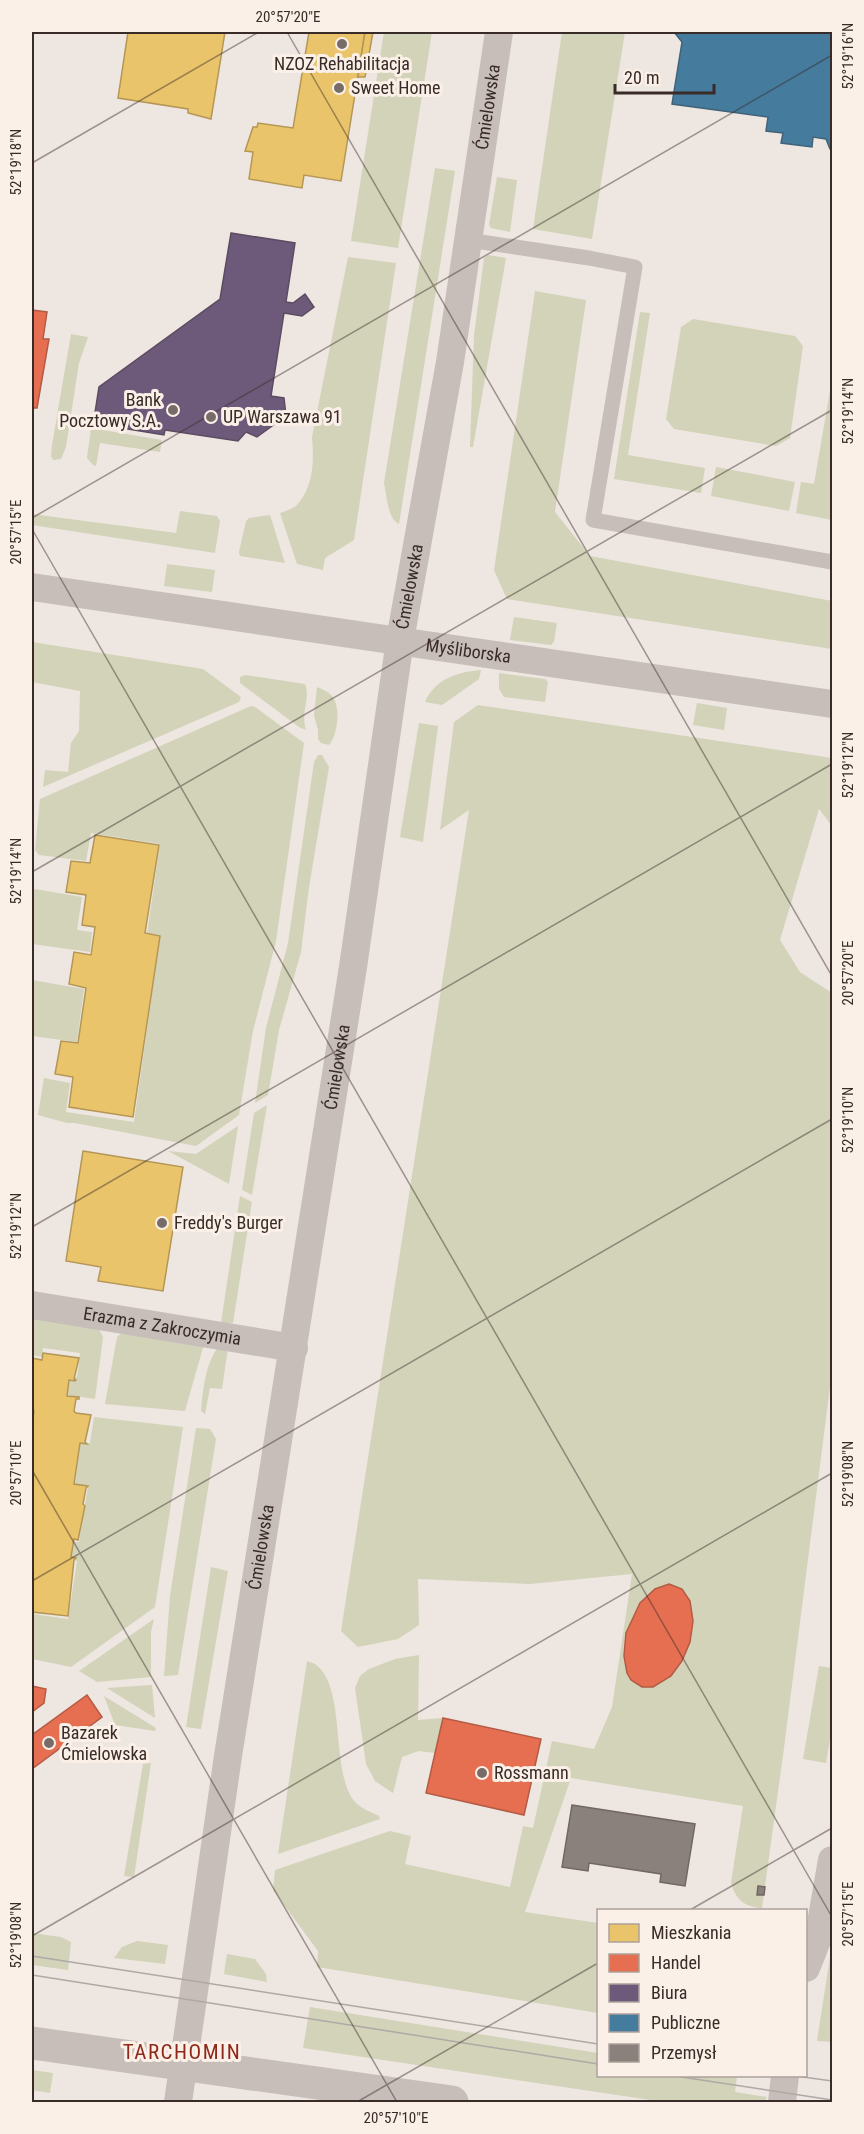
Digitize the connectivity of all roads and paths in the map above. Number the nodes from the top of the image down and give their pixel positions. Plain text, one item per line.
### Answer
1 (499, 32) edge
2 (468, 240) junction
3 (832, 562) edge
4 (32, 587) edge
5 (400, 640) junction
6 (832, 704) edge
7 (32, 1305) edge
8 (294, 1347) junction
9 (832, 1860) edge
10 (807, 1965) edge
11 (32, 2043) edge
12 (183, 2063) junction
13 (785, 2077) edge
14 (178, 2103) edge
15 (452, 2103) edge
16 (782, 2103) edge

1 - 2 street, Ćmielowska
2 - 3 lane
2 - 5 street, Ćmielowska
4 - 5 street, Myśliborska
5 - 6 street, Myśliborska
5 - 8 street, Ćmielowska
7 - 8 street, Erazma z Zakroczymia
8 - 12 street, Ćmielowska
9 - 10 street
11 - 12 street
12 - 14 street, Ćmielowska
12 - 15 street
13 - 16 street

